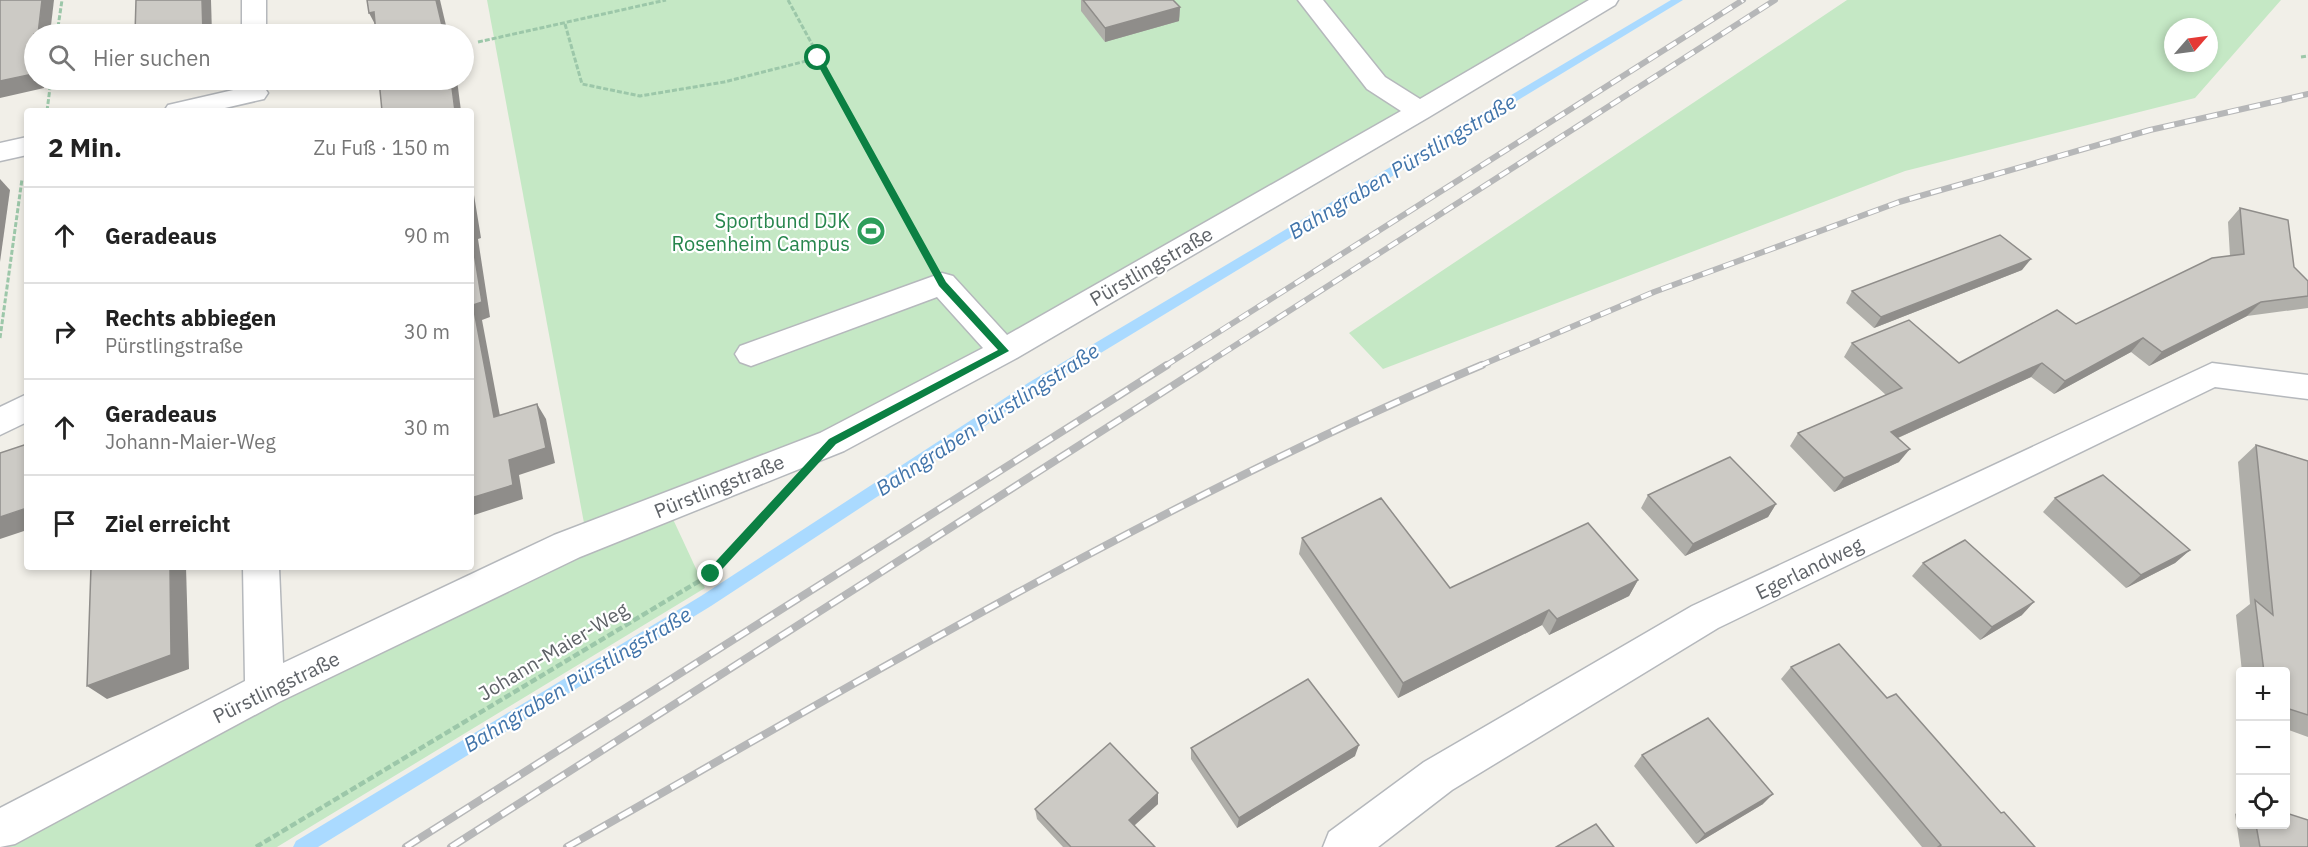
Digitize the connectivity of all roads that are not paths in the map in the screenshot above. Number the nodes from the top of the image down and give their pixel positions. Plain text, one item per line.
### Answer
1 (254, 0) edge
2 (1310, 0) edge
3 (1606, 0) edge
4 (254, 24) edge
5 (255, 94) edge
6 (191, 108) edge
7 (1420, 111) junction
8 (24, 147) edge
9 (0, 152) edge
10 (1004, 351) junction
11 (751, 354) dead end
12 (2308, 387) edge
13 (24, 409) edge
14 (0, 422) edge
15 (261, 570) edge
16 (265, 690) junction
17 (0, 830) edge
18 (1344, 847) edge

1 - 4 street
2 - 7 street
3 - 7 street, Pürstlingstraße
5 - 6 street
7 - 10 street, Pürstlingstraße
8 - 9 street
10 - 11 street
10 - 16 street, Pürstlingstraße
12 - 18 street, Egerlandweg
13 - 14 street
15 - 16 street
16 - 17 street, Pürstlingstraße

